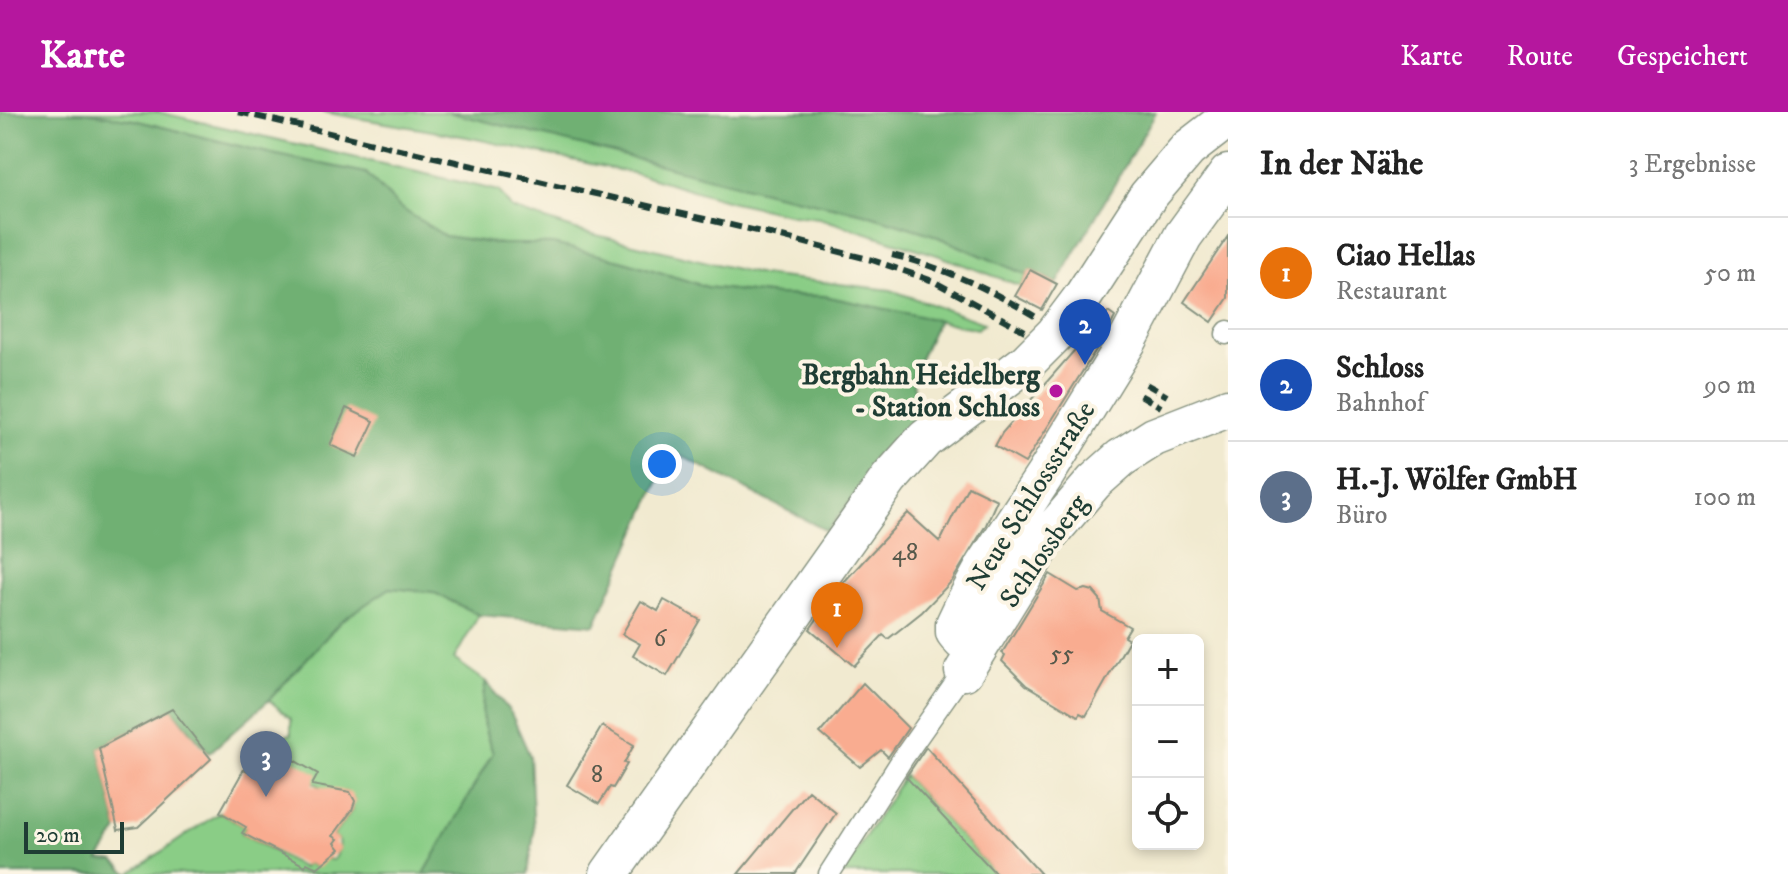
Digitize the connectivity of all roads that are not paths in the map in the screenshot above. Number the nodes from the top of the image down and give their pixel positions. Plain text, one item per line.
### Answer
1 (1228, 118) edge
2 (1228, 174) edge
3 (1228, 408) edge
4 (970, 661) junction
5 (609, 874) edge
6 (829, 874) edge

1 - 5 street
2 - 4 street, Neue Schlossstraße
3 - 4 street, Schlossberg
4 - 6 lane

